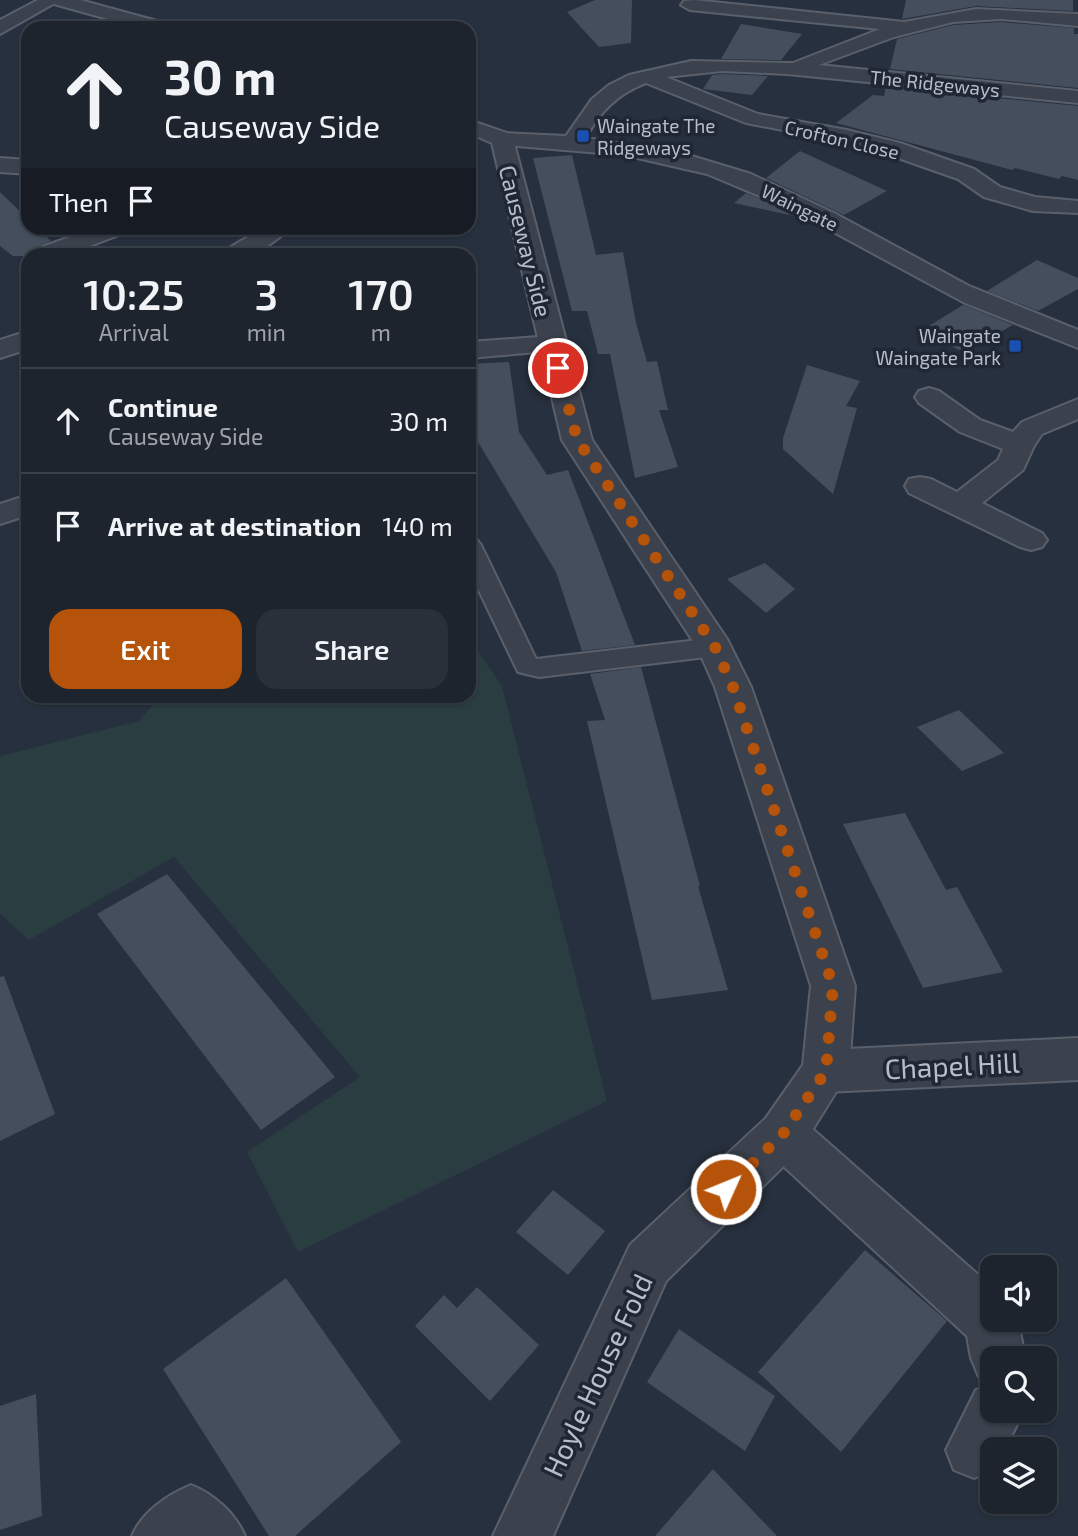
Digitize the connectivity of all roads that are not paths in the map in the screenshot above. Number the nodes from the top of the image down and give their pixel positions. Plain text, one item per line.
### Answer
1 (64, 1) edge
2 (690, 5) dead end
3 (1078, 20) edge
4 (137, 21) edge
5 (909, 26) junction
6 (0, 28) edge
7 (791, 68) junction
8 (648, 76) junction
9 (1078, 97) edge
10 (476, 130) edge
11 (502, 139) junction
12 (573, 141) junction
13 (0, 165) edge
14 (21, 166) edge
15 (1075, 207) dead end
16 (97, 235) edge
17 (270, 235) edge
18 (62, 248) edge
19 (251, 248) edge
20 (1078, 340) edge
21 (21, 342) edge
22 (551, 344) junction
23 (476, 349) edge
24 (0, 350) edge
25 (929, 397) dead end
26 (1078, 408) edge
27 (1019, 445) junction
28 (920, 486) dead end
29 (960, 505) junction
30 (21, 507) edge
31 (0, 514) edge
32 (1031, 540) dead end
33 (476, 560) edge
34 (715, 647) junction
35 (833, 986) joint
36 (1078, 1059) edge
37 (826, 1071) junction
38 (783, 1134) junction
39 (996, 1346) edge
40 (154, 1536) edge
41 (223, 1536) edge
42 (523, 1536) edge

1 - 4 street
1 - 6 street
2 - 5 street, The Ridgeways
3 - 5 street, The Ridgeways
5 - 7 street, The Ridgeways
7 - 8 street, The Ridgeways
7 - 9 street, The Ridgeways
8 - 12 street, The Ridgeways
8 - 15 street, Crofton Close
10 - 11 street, Causeway Side
11 - 12 street, Waingate
11 - 22 street, Causeway Side
12 - 20 street, Waingate
13 - 14 street
16 - 18 street
17 - 19 street
21 - 24 street
22 - 23 street
22 - 34 street, Causeway Side
25 - 27 street
26 - 27 street
27 - 29 street
28 - 29 street
29 - 32 street
30 - 31 street
33 - 34 lane
34 - 35 street, Causeway Side
35 - 37 street, Hoyle House Fold
36 - 37 street, Chapel Hill
37 - 38 street, Hoyle House Fold
38 - 39 street
38 - 42 street, Hoyle House Fold
40 - 41 lane

